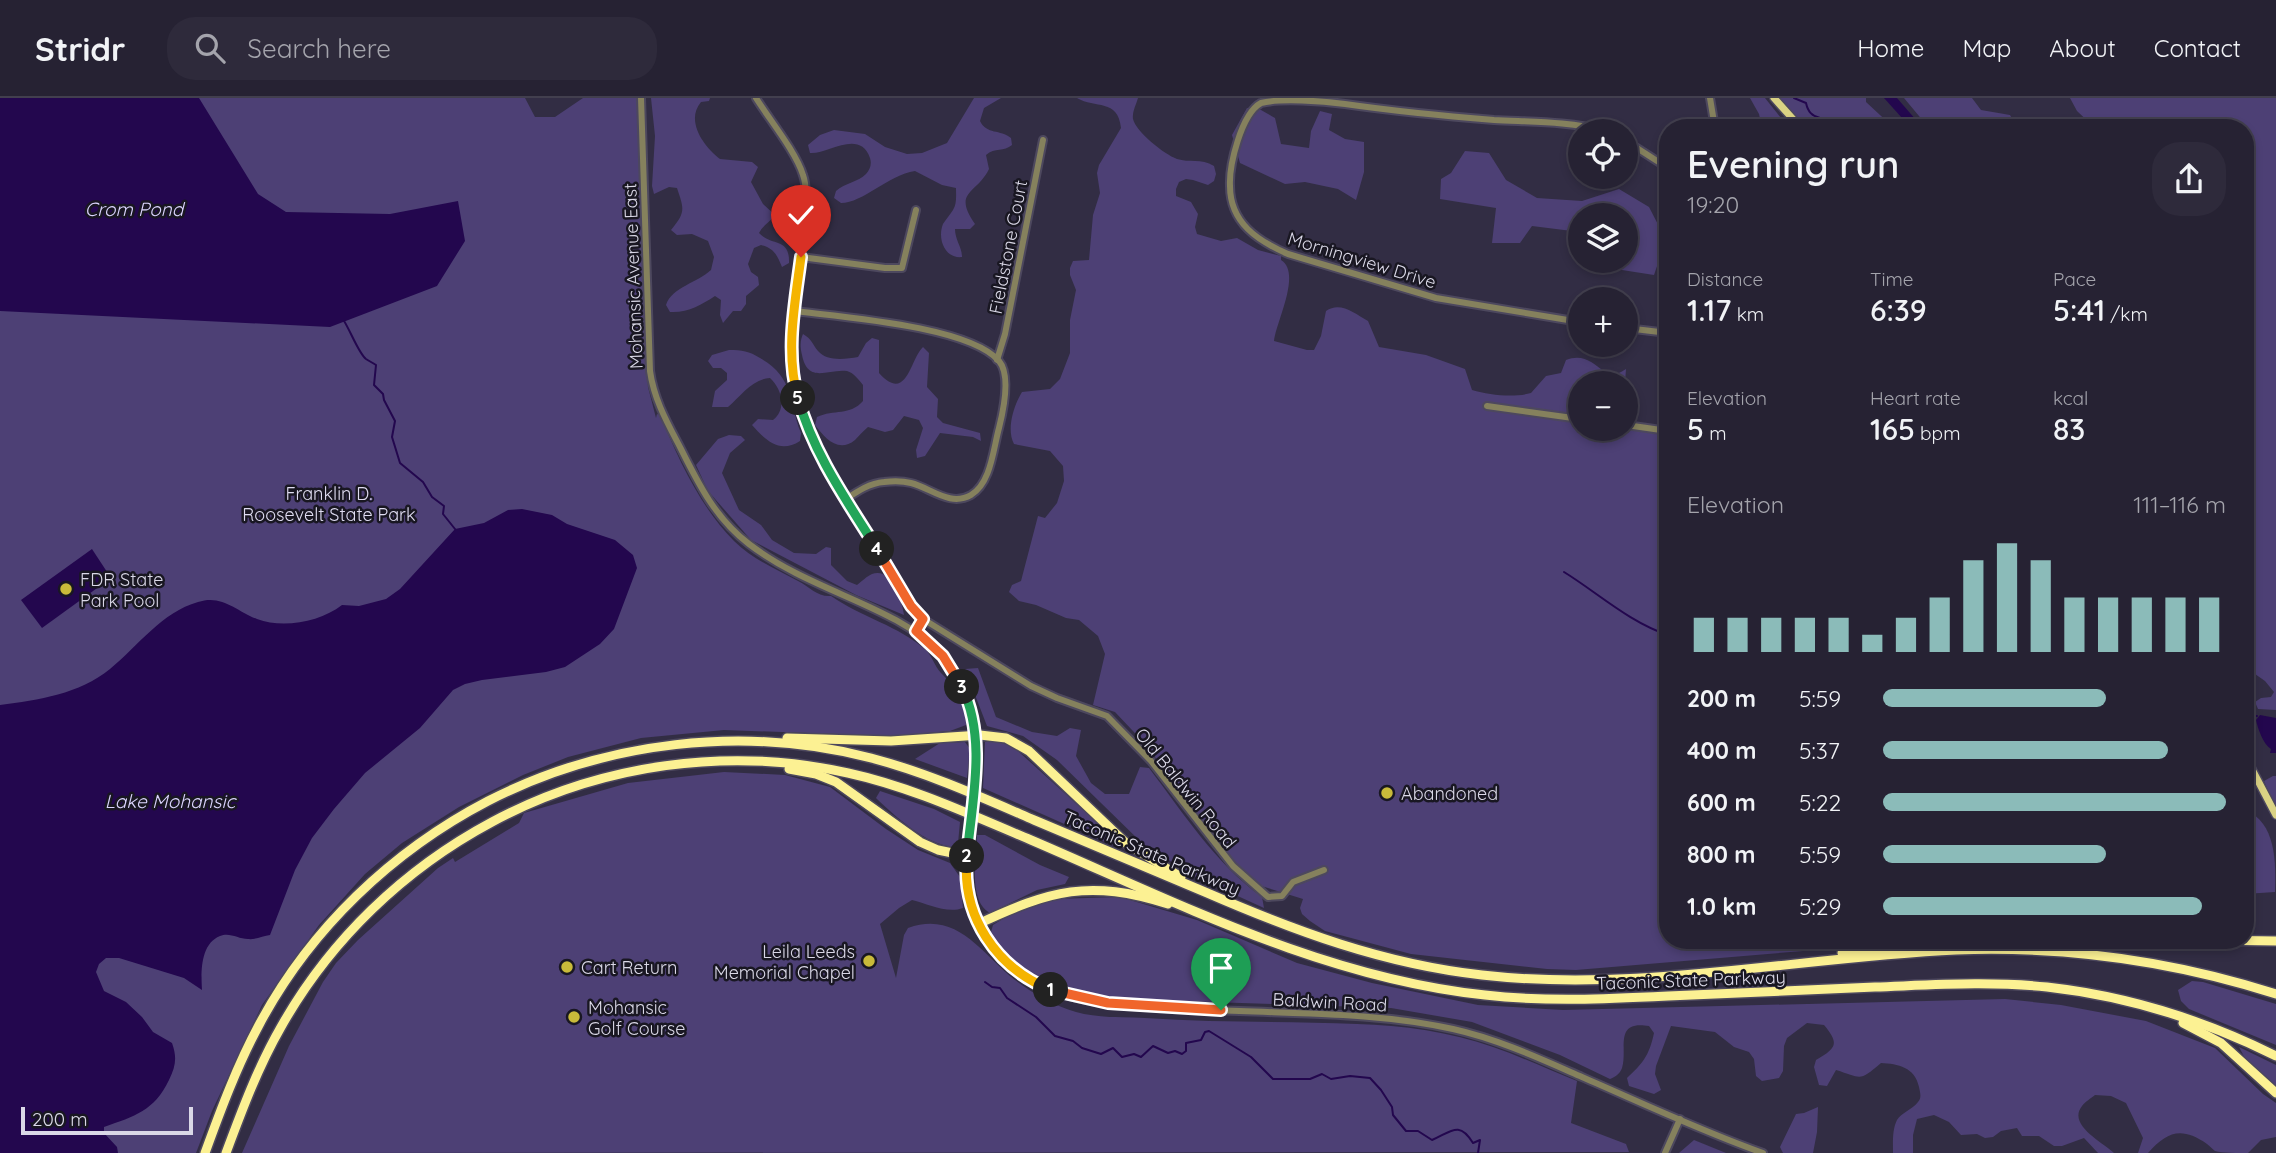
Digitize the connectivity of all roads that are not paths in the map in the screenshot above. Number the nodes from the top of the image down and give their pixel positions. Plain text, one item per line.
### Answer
1 (641, 98) edge
2 (756, 98) edge
3 (1710, 98) edge
4 (1774, 98) edge
5 (1714, 119) edge
6 (1793, 119) edge
7 (1568, 125) edge
8 (1043, 140) dead end
9 (1638, 149) edge
10 (1659, 162) edge
11 (916, 210) dead end
12 (801, 257) junction
13 (794, 311) junction
14 (1568, 320) edge
15 (1638, 329) edge
16 (1659, 332) edge
17 (997, 360) junction
18 (1487, 406) dead end
19 (1568, 417) edge
20 (1638, 427) edge
21 (1659, 430) edge
22 (846, 499) junction
23 (923, 619) junction
24 (916, 631) junction
25 (947, 635) junction
26 (936, 648) junction
27 (976, 734) junction
28 (708, 742) junction
29 (749, 761) junction
30 (2254, 773) edge
31 (2276, 815) edge
32 (967, 856) junction
33 (1324, 870) dead end
34 (1224, 901) junction
35 (1220, 920) junction
36 (978, 924) junction
37 (2254, 941) edge
38 (2276, 941) edge
39 (1875, 949) edge
40 (1796, 963) junction
41 (2276, 994) edge
42 (2147, 1006) junction
43 (2276, 1056) edge
44 (2276, 1093) edge
45 (1680, 1119) junction
46 (205, 1153) edge
47 (226, 1153) edge
48 (1665, 1153) edge
49 (1763, 1153) edge

1 - 24 street, Mohansic Avenue East
2 - 12 street
3 - 5 street
4 - 6 main road
7 - 14 street, Morningview Drive
8 - 17 street, Fieldstone Court
9 - 10 street
11 - 12 street
12 - 13 street
13 - 17 street
13 - 22 street
15 - 16 street
17 - 22 street
18 - 19 street
20 - 21 street
22 - 23 street
23 - 24 street
23 - 25 street, Old Baldwin Road
24 - 26 street, Mohansic Avenue East
25 - 26 street
25 - 33 street, Old Baldwin Road
26 - 27 street, Baldwin Road
27 - 28 highway
27 - 32 street, Baldwin Road, bridge
27 - 34 highway
28 - 34 highway, Taconic State Parkway
28 - 46 highway, Taconic State Parkway
29 - 32 highway
29 - 35 highway, Taconic State Parkway
29 - 47 highway, Taconic State Parkway
30 - 31 main road
32 - 36 street, Baldwin Road
34 - 40 highway, Taconic State Parkway
35 - 36 highway
35 - 42 highway, Taconic State Parkway
36 - 45 street, Baldwin Road
37 - 38 highway
39 - 40 highway
40 - 41 highway, Taconic State Parkway
42 - 43 highway, Taconic State Parkway
42 - 44 highway
45 - 48 street
45 - 49 street, Baldwin Road

